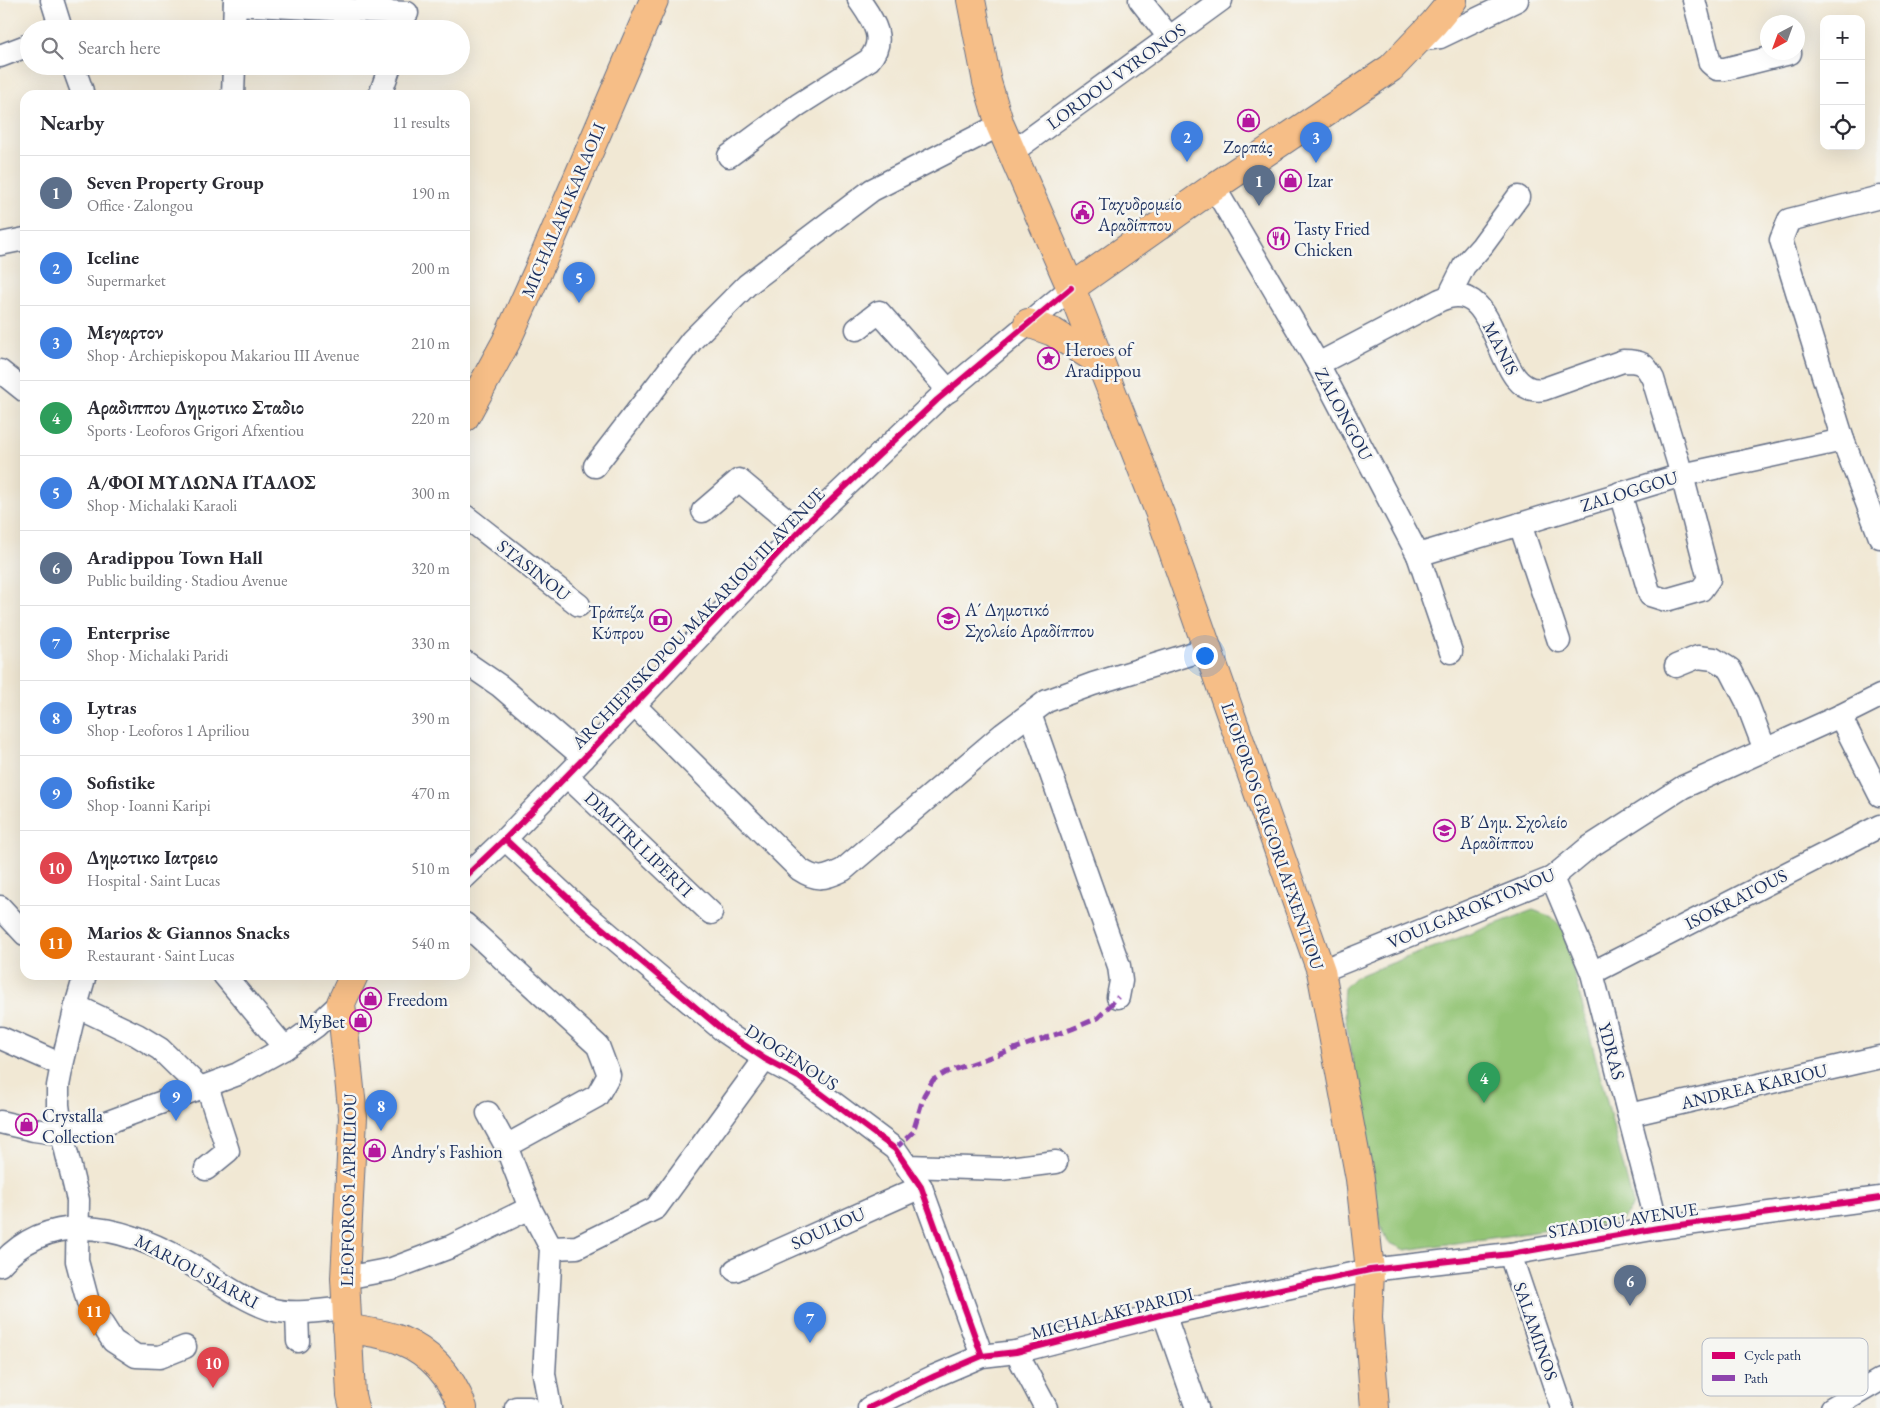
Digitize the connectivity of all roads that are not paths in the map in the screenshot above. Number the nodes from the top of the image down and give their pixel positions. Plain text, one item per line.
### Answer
1 (52, 0) edge
2 (654, 0) edge
3 (859, 0) edge
4 (971, 0) edge
5 (1140, 0) edge
6 (1221, 0) edge
7 (1453, 0) edge
8 (1517, 0) edge
9 (1694, 0) edge
10 (235, 2) edge
11 (408, 14) edge
12 (58, 20) edge
13 (234, 20) edge
14 (1168, 37) junction
15 (1417, 40) junction
16 (20, 48) edge
17 (0, 56) edge
18 (1762, 60) edge
19 (76, 75) edge
20 (234, 75) edge
21 (387, 75) edge
22 (82, 90) edge
23 (234, 90) edge
24 (382, 90) edge
25 (1000, 125) junction
26 (1012, 152) junction
27 (730, 156) dead end
28 (1214, 187) junction
29 (1518, 197) dead end
30 (1880, 197) edge
31 (20, 240) edge
32 (0, 244) edge
33 (1071, 288) junction
34 (1449, 296) junction
35 (1028, 324) junction
36 (857, 329) dead end
37 (1100, 362) junction
38 (1318, 364) junction
39 (0, 371) edge
40 (20, 388) edge
41 (949, 390) junction
42 (470, 407) edge
43 (1843, 440) junction
44 (595, 466) dead end
45 (1682, 475) junction
46 (1620, 494) junction
47 (703, 511) dead end
48 (470, 520) edge
49 (1520, 524) junction
50 (800, 530) junction
51 (1880, 537) edge
52 (1418, 555) junction
53 (579, 605) dead end
54 (1559, 641) dead end
55 (1207, 649) junction
56 (1451, 652) dead end
57 (470, 665) edge
58 (1676, 666) dead end
59 (1880, 696) edge
60 (634, 706) junction
61 (1030, 714) junction
62 (1840, 716) junction
63 (1765, 750) junction
64 (584, 758) junction
65 (567, 776) junction
66 (1880, 795) edge
67 (1880, 826) edge
68 (505, 839) junction
69 (470, 872) edge
70 (1552, 878) junction
71 (0, 907) edge
72 (711, 913) dead end
73 (20, 929) edge
74 (470, 929) edge
75 (1321, 971) junction
76 (1592, 973) junction
77 (228, 980) edge
78 (352, 980) edge
79 (77, 986) edge
80 (1118, 997) dead end
81 (342, 1003) junction
82 (1, 1038) edge
83 (285, 1048) junction
84 (1880, 1057) edge
85 (765, 1059) junction
86 (62, 1064) junction
87 (203, 1087) junction
88 (488, 1113) dead end
89 (1629, 1115) junction
90 (0, 1122) edge
91 (62, 1134) junction
92 (506, 1146) junction
93 (1056, 1162) dead end
94 (907, 1166) junction
95 (206, 1169) dead end
96 (921, 1187) junction
97 (1880, 1198) edge
98 (530, 1208) junction
99 (78, 1227) junction
100 (1658, 1228) junction
101 (551, 1248) junction
102 (1510, 1254) junction
103 (0, 1265) edge
104 (735, 1270) dead end
105 (1370, 1270) junction
106 (345, 1278) junction
107 (297, 1312) junction
108 (1164, 1314) junction
109 (346, 1318) junction
110 (298, 1341) dead end
111 (185, 1347) dead end
112 (1016, 1352) junction
113 (982, 1356) junction
114 (1880, 1380) edge
115 (1868, 1387) edge
116 (1853, 1396) edge
117 (354, 1408) edge
118 (463, 1408) edge
119 (516, 1408) edge
120 (529, 1408) edge
121 (550, 1408) edge
122 (870, 1408) edge
123 (1046, 1408) edge
124 (1197, 1408) edge
125 (1374, 1408) edge
126 (1562, 1408) edge
127 (1832, 1408) edge

1 - 12 street
2 - 42 main road, MICHALAKI KARAOLI
3 - 27 street
4 - 25 main road, LEOFOROS GRIGORI AFXENTIOU
5 - 14 street
6 - 14 street, LORDOU VYRONOS
7 - 15 main road, ARCHIEPISKOPOU MAKARIOU III AVENUE
8 - 15 street
9 - 18 street
10 - 11 street
10 - 13 street
14 - 26 street, LORDOU VYRONOS
15 - 28 main road, ARCHIEPISKOPOU MAKARIOU III AVENUE
16 - 17 street
19 - 22 street
20 - 23 street
21 - 24 street
25 - 26 main road, LEOFOROS GRIGORI AFXENTIOU
25 - 44 street
26 - 33 main road, LEOFOROS GRIGORI AFXENTIOU
28 - 33 main road, ARCHIEPISKOPOU MAKARIOU III AVENUE
28 - 38 street, ZALONGOU
29 - 34 street
30 - 43 street
31 - 32 street
33 - 35 street, ARCHIEPISKOPOU MAKARIOU III AVENUE
33 - 37 main road, LEOFOROS GRIGORI AFXENTIOU
34 - 38 street
34 - 45 street, MANIS
35 - 37 main road
35 - 41 street, ARCHIEPISKOPOU MAKARIOU III AVENUE
36 - 41 street
37 - 55 main road, LEOFOROS GRIGORI AFXENTIOU
38 - 52 street, ZALONGOU
39 - 40 street
41 - 50 street, ARCHIEPISKOPOU MAKARIOU III AVENUE
43 - 45 street, ZALOGGOU
43 - 51 street
45 - 46 street, ZALOGGOU
45 - 46 street, MANIS
46 - 49 street, ZALOGGOU
47 - 50 street
48 - 53 street, STASINOU
49 - 52 street, ZALOGGOU
49 - 54 street
50 - 60 street, ARCHIEPISKOPOU MAKARIOU III AVENUE
52 - 56 street, ZALONGOU
55 - 61 street
55 - 75 main road, LEOFOROS GRIGORI AFXENTIOU
57 - 64 street
58 - 63 street
59 - 62 street, VOULGAROKTONOU
60 - 61 street
60 - 64 street, ARCHIEPISKOPOU MAKARIOU III AVENUE
61 - 80 street
62 - 63 street, VOULGAROKTONOU
62 - 66 street
63 - 70 street, VOULGAROKTONOU
64 - 65 street, ARCHIEPISKOPOU MAKARIOU III AVENUE
65 - 68 street, ARCHIEPISKOPOU MAKARIOU III AVENUE
65 - 72 street, DIMITRI LIPERTI
67 - 76 street, ISOKRATOUS
68 - 69 street, ARCHIEPISKOPOU MAKARIOU III AVENUE
68 - 85 street, DIOGENOUS
70 - 75 street, VOULGAROKTONOU
70 - 76 street, YDRAS
71 - 73 street
74 - 92 street
75 - 105 main road, LEOFOROS GRIGORI AFXENTIOU
76 - 89 street, YDRAS
77 - 83 street
78 - 81 main road, LEOFOROS 1 APRILIOU
79 - 86 street
79 - 87 street
81 - 83 street
81 - 106 main road, LEOFOROS 1 APRILIOU
82 - 86 street
83 - 87 street
84 - 89 street, ANDREA KARIOU
85 - 94 street, DIOGENOUS
85 - 101 street
86 - 91 street
87 - 91 street
87 - 95 street
88 - 92 street
89 - 100 street, YDRAS
90 - 91 street
91 - 99 street
92 - 98 street
93 - 94 street
94 - 96 street, DIOGENOUS
96 - 104 street, SOULIOU
96 - 113 street, DIOGENOUS
97 - 100 street, STADIOU AVENUE
98 - 101 street
98 - 106 street
99 - 103 street, MARIOU SIARRI
99 - 107 street, MARIOU SIARRI
99 - 111 street
100 - 102 street, STADIOU AVENUE
101 - 121 street
102 - 105 street, STADIOU AVENUE
102 - 126 street, SALAMINOS
105 - 108 street, MICHALAKI PARIDI
105 - 125 main road, LEOFOROS GRIGORI AFXENTIOU
106 - 109 main road, LEOFOROS 1 APRILIOU
107 - 109 street, MARIOU SIARRI
107 - 110 street
108 - 112 street, MICHALAKI PARIDI
108 - 124 street
109 - 117 main road, LEOFOROS 1 APRILIOU
109 - 118 main road
112 - 113 street, MICHALAKI PARIDI
112 - 123 street
113 - 122 street, MICHALAKI PARIDI
114 - 115 street
116 - 127 street
119 - 120 street

